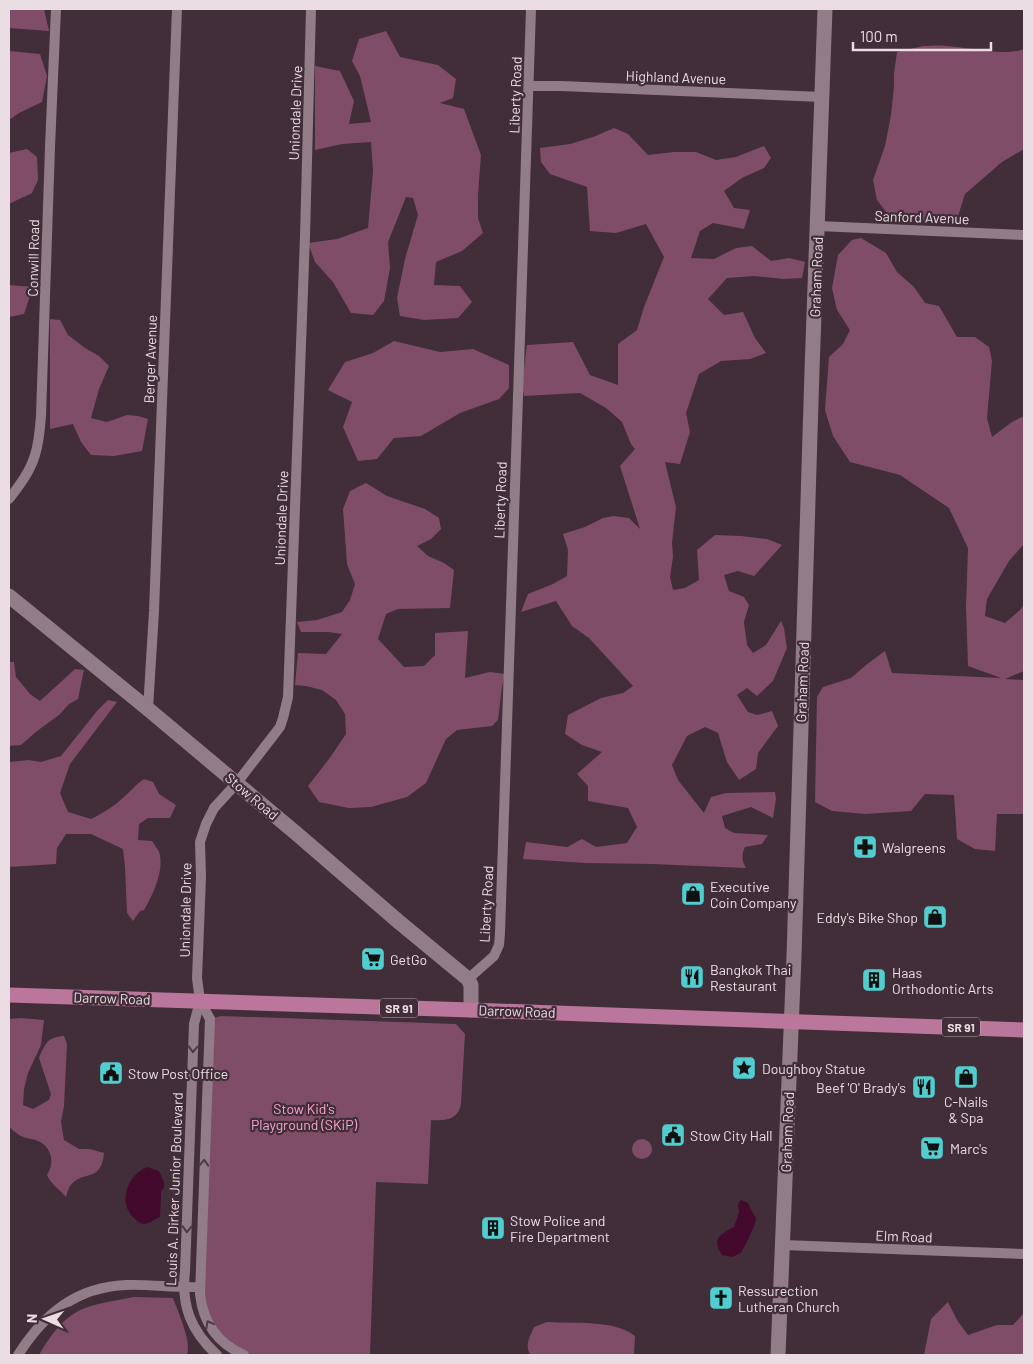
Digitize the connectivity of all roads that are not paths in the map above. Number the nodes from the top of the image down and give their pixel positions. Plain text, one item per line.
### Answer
1 (56, 9) edge
2 (177, 9) edge
3 (311, 9) edge
4 (532, 9) edge
5 (825, 9) edge
6 (529, 86) junction
7 (822, 97) junction
8 (818, 226) junction
9 (1024, 235) edge
10 (9, 499) edge
11 (9, 596) edge
12 (148, 709) junction
13 (236, 784) junction
14 (468, 978) junction
15 (9, 995) edge
16 (200, 1001) junction
17 (471, 1010) junction
18 (790, 1022) junction
19 (1024, 1030) edge
20 (783, 1245) junction
21 (1024, 1254) edge
22 (183, 1287) junction
23 (199, 1287) junction
24 (18, 1355) edge
25 (217, 1355) edge
26 (244, 1355) edge
27 (778, 1355) edge

1 - 10 street, Conwill Road
2 - 12 street, Berger Avenue
3 - 13 street, Uniondale Drive
4 - 6 street, Liberty Road
5 - 7 main road, Graham Road
6 - 7 street, Highland Avenue
6 - 14 street, Liberty Road
7 - 8 main road, Graham Road
8 - 9 street, Sanford Avenue
8 - 18 main road, Graham Road
11 - 12 main road, Stow Road
12 - 13 main road, Stow Road
13 - 14 main road, Stow Road
13 - 16 street, Uniondale Drive
14 - 17 main road
15 - 16 main road, Darrow Road / SR 91
16 - 17 main road, Darrow Road / SR 91
16 -> 22 street, Louis A. Dirker Junior Boulevard
23 -> 16 street, Louis A. Dirker Junior Boulevard
17 - 18 main road, Darrow Road / SR 91
18 - 19 main road, Darrow Road / SR 91
18 - 20 main road, Graham Road
20 - 21 street, Elm Road
20 - 27 main road, Graham Road
22 - 23 street
22 - 24 street
22 - 25 street, Louis A. Dirker Junior Boulevard
26 -> 23 street, Louis A. Dirker Junior Boulevard

